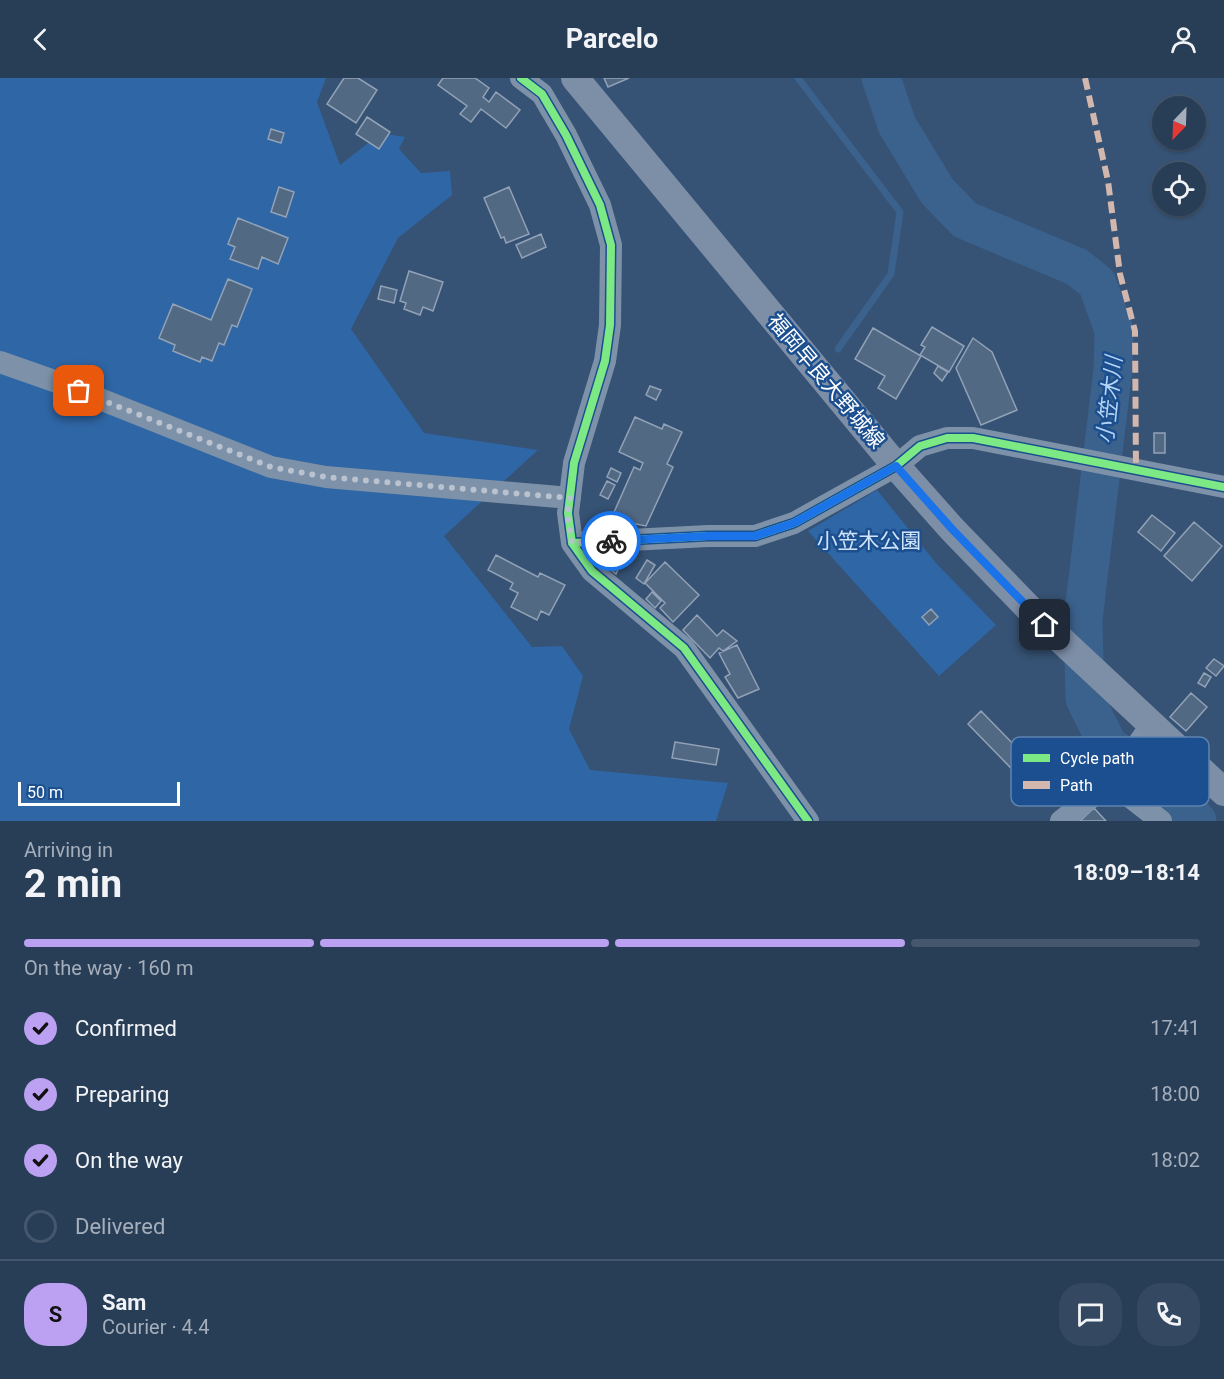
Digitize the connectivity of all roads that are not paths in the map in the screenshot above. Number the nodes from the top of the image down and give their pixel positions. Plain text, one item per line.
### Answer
1 (521, 78) edge
2 (575, 78) edge
3 (0, 362) edge
4 (896, 466) junction
5 (1224, 487) edge
6 (570, 498) junction
7 (572, 543) junction
8 (1152, 724) junction
9 (1143, 737) edge
10 (1166, 737) edge
11 (1209, 778) edge
12 (1224, 792) edge
13 (1080, 806) edge
14 (1142, 806) edge
15 (808, 821) edge
16 (1061, 821) edge
17 (1161, 821) edge

1 - 6 street
2 - 4 main road, 福岡早良大野城線
3 - 6 street
4 - 5 street
4 - 7 street
4 - 8 main road, 福岡早良大野城線
6 - 7 street
7 - 15 street
8 - 9 street
8 - 10 main road, 福岡早良大野城線
11 - 12 main road, 福岡早良大野城線
13 - 16 street
14 - 17 street

